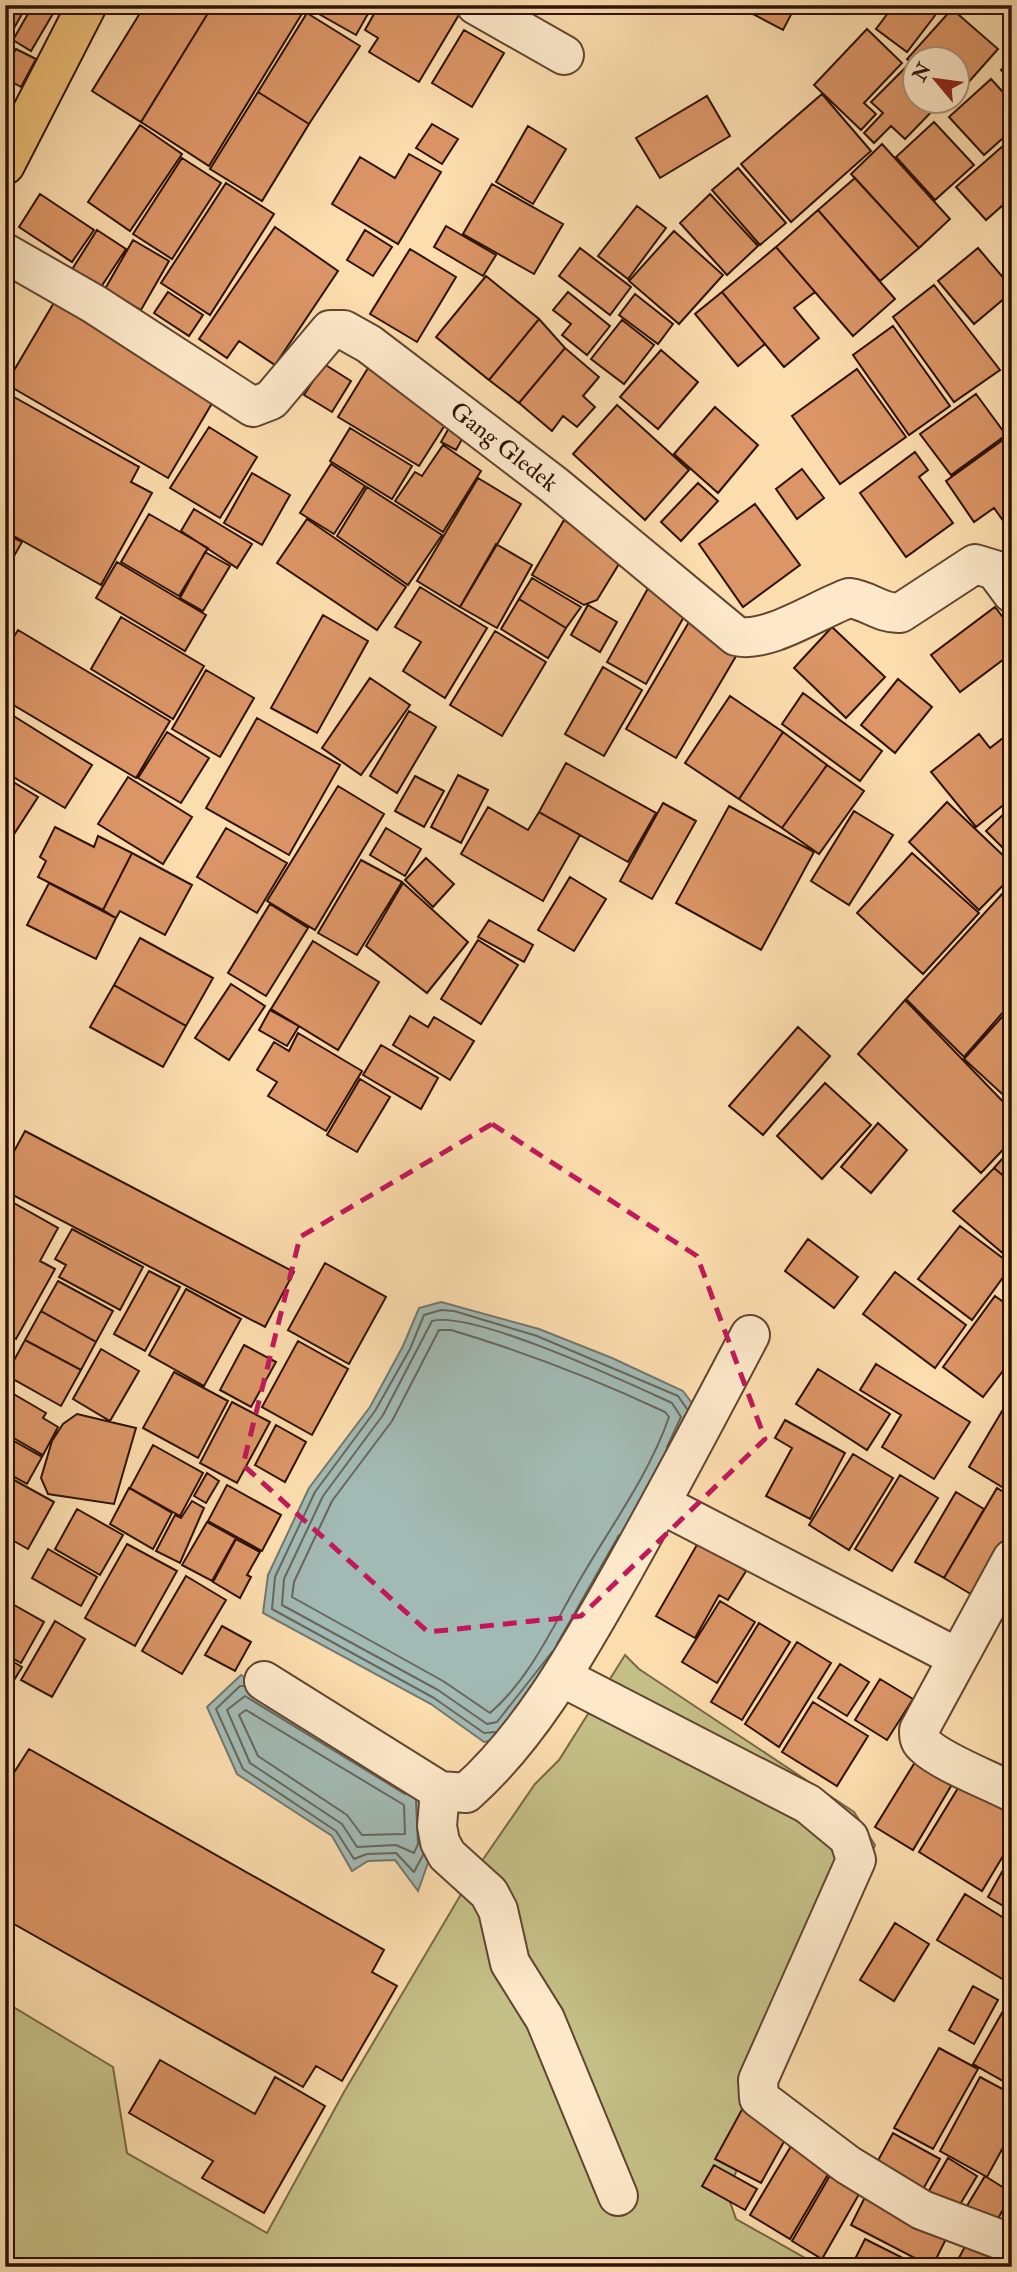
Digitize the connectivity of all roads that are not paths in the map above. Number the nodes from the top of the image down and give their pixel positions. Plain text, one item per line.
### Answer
1 (88, 5) edge
2 (476, 5) edge
3 (564, 55) dead end
4 (5, 165) edge
5 (5, 253) edge
6 (1012, 593) edge
7 (750, 1335) dead end
8 (661, 1504) junction
9 (1012, 1559) edge
10 (958, 1658) junction
11 (562, 1677) junction
12 (264, 1681) dead end
13 (440, 1791) junction
14 (1012, 1792) edge
15 (618, 2196) dead end
16 (1012, 2244) edge

1 - 4 main road
2 - 3 street
5 - 6 street, Gang Gledek
7 - 8 street
8 - 10 street
8 - 11 street
9 - 10 street
10 - 14 street
11 - 13 street
11 - 16 street
12 - 13 street
13 - 15 street

